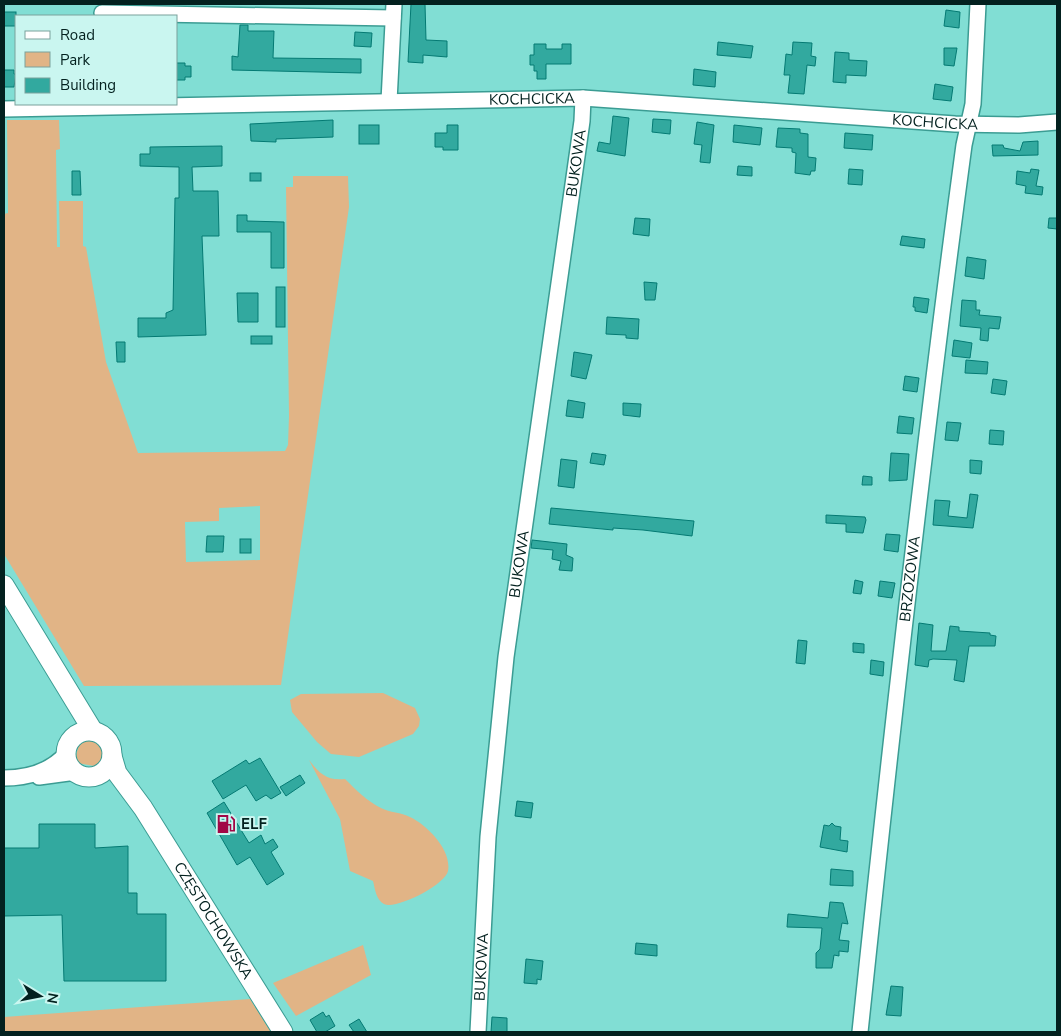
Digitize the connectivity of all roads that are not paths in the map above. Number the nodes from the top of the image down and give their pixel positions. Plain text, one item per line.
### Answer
1 (978, 4) edge
2 (102, 11) edge
3 (393, 11) edge
4 (583, 98) junction
5 (389, 101) junction
6 (156, 105) edge
7 (178, 105) edge
8 (98, 106) edge
9 (4, 109) edge
10 (1057, 122) edge
11 (969, 125) junction
12 (4, 585) edge
13 (85, 733) junction
14 (67, 753) junction
15 (112, 756) junction
16 (85, 774) junction
17 (9, 778) edge
18 (143, 808) junction
19 (283, 1032) edge
20 (478, 1032) edge
21 (860, 1032) edge

1 - 11 street, BRZOZOWA
2 - 3 street
3 - 5 street
4 - 5 street, KOCHCICKA
4 - 11 street, KOCHCICKA
4 - 20 street, BUKOWA
5 - 7 street, KOCHCICKA
6 - 8 street, KOCHCICKA
8 - 9 street, KOCHCICKA
10 - 11 street, KOCHCICKA
11 - 21 street, BRZOZOWA
12 - 13 main road
13 - 14 main road
13 - 15 main road
14 - 16 main road
14 - 17 street
15 - 16 main road
15 - 18 main road, CZĘSTOCHOWSKA
16 - 17 street
16 - 18 main road, CZĘSTOCHOWSKA
18 - 19 main road, CZĘSTOCHOWSKA

